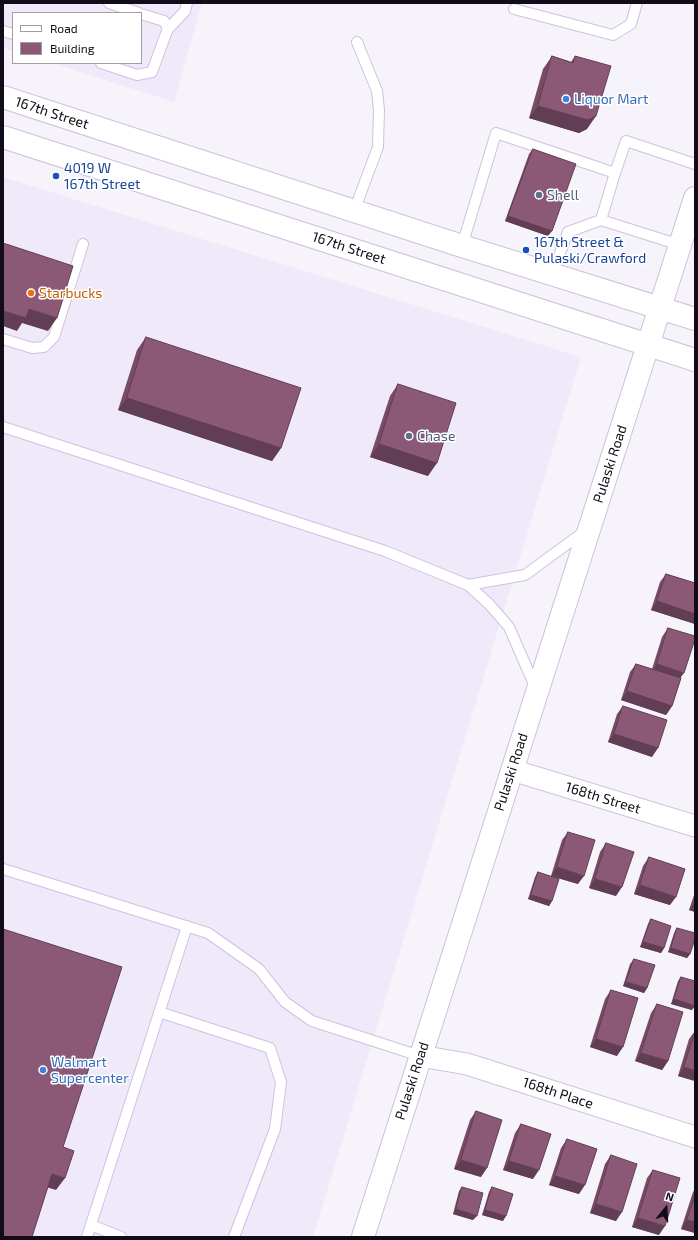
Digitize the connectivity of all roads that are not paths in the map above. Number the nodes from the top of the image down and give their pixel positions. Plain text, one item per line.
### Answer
1 (108, 3) edge
2 (187, 3) edge
3 (637, 3) edge
4 (514, 9) dead end
5 (137, 12) edge
6 (142, 14) edge
7 (167, 30) junction
8 (357, 42) dead end
9 (104, 64) edge
10 (3, 97) edge
11 (3, 137) edge
12 (695, 164) edge
13 (615, 173) junction
14 (695, 198) edge
15 (354, 211) junction
16 (601, 220) junction
17 (683, 242) junction
18 (83, 244) dead end
19 (462, 246) junction
20 (552, 274) junction
21 (660, 308) junction
22 (695, 319) edge
23 (3, 339) edge
24 (648, 345) junction
25 (695, 360) edge
26 (3, 427) edge
27 (590, 527) junction
28 (468, 585) junction
29 (537, 691) junction
30 (512, 770) junction
31 (694, 823) edge
32 (3, 869) edge
33 (187, 926) junction
34 (159, 1012) junction
35 (420, 1056) junction
36 (695, 1137) edge
37 (91, 1225) junction
38 (87, 1237) edge
39 (121, 1237) edge
40 (234, 1237) edge
41 (363, 1237) edge

1 - 5 lane
2 - 7 lane
3 - 4 lane
6 - 7 lane
7 - 9 lane
8 - 15 lane
10 - 15 main road, 167th Street
11 - 24 main road, 167th Street
12 - 13 lane
13 - 16 lane
13 - 19 lane
14 - 17 main road, Pulaski Road
15 - 19 main road, 167th Street
16 - 17 lane
16 - 20 lane
17 - 21 main road, Pulaski Road
18 - 23 lane
19 - 20 main road, 167th Street
20 - 21 main road, 167th Street
21 - 22 main road, 167th Street
21 - 24 main road, Pulaski Road
24 - 25 main road, 167th Street
24 - 27 main road, Pulaski Road
26 - 28 lane
27 - 28 lane
27 - 29 main road, Pulaski Road
28 - 29 lane
29 - 30 main road, Pulaski Road
30 - 31 street, 168th Street
30 - 35 main road, Pulaski Road
32 - 33 lane
33 - 34 lane
33 - 35 lane
34 - 37 lane
34 - 40 lane
35 - 36 street, 168th Place
35 - 41 main road, Pulaski Road
37 - 38 lane
37 - 39 lane

